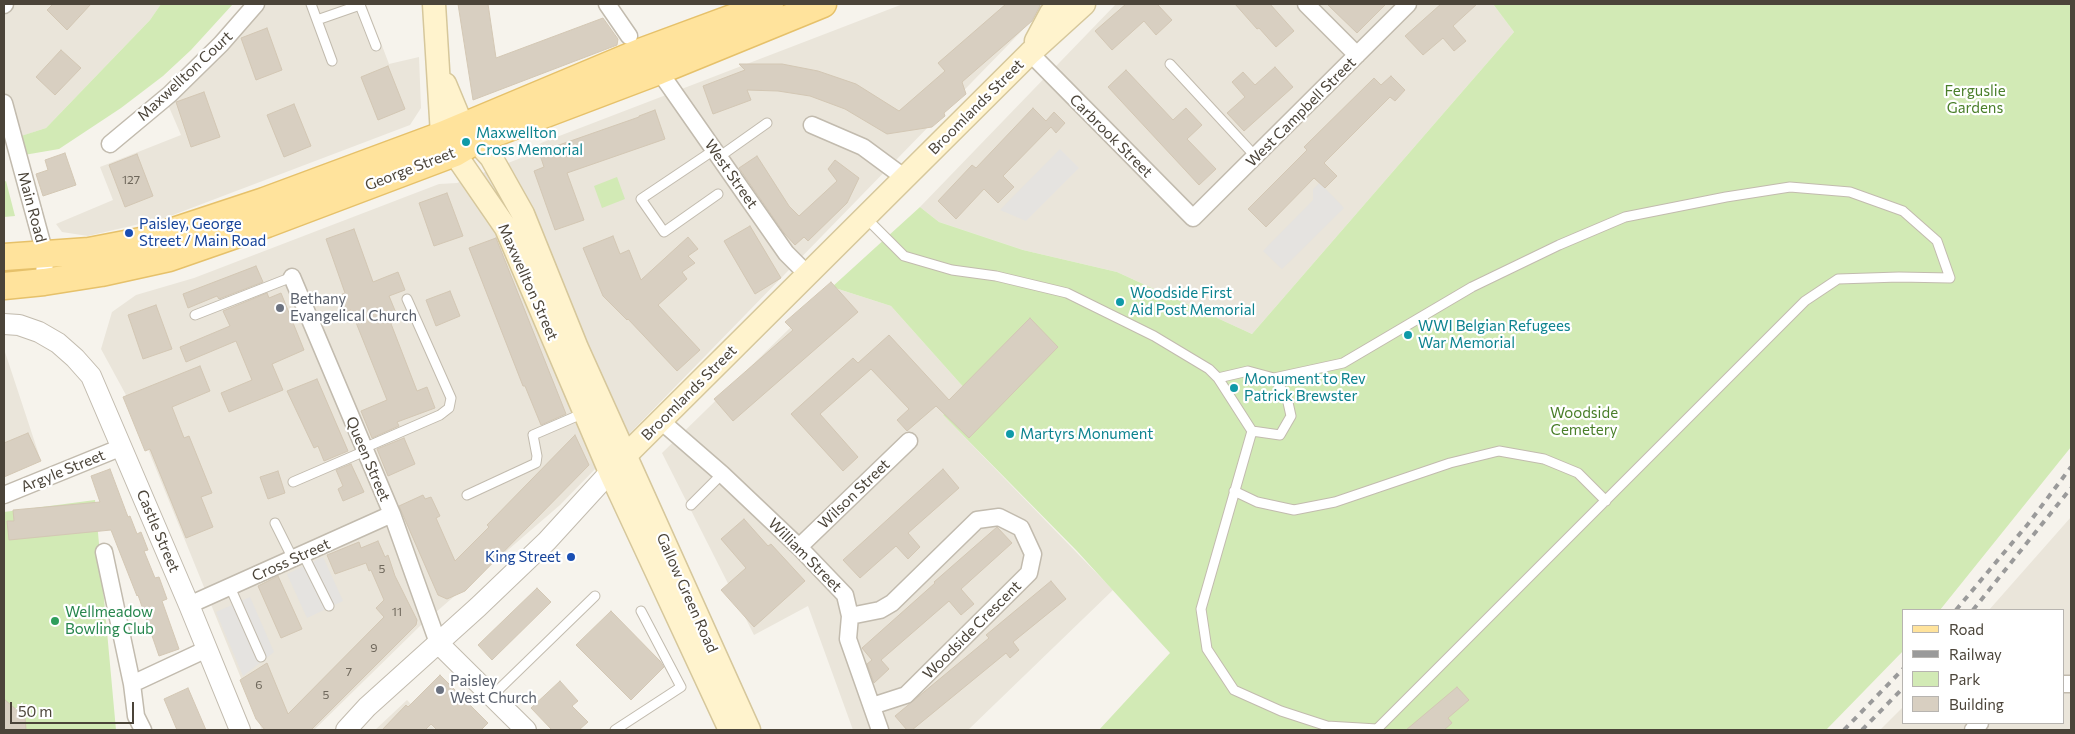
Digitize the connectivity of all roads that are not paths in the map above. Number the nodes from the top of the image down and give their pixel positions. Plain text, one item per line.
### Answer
1 (256, 4) edge
2 (311, 4) edge
3 (434, 4) edge
4 (607, 4) edge
5 (770, 4) edge
6 (823, 4) edge
7 (1060, 4) edge
8 (1084, 4) edge
9 (1306, 4) edge
10 (1408, 4) edge
11 (317, 20) junction
12 (629, 36) dead end
13 (376, 46) dead end
14 (1030, 53) junction
15 (1357, 55) junction
16 (332, 61) dead end
17 (1170, 64) dead end
18 (659, 71) junction
19 (4, 106) edge
20 (767, 123) dead end
21 (812, 126) dead end
22 (459, 138) junction
23 (110, 144) dead end
24 (716, 153) junction
25 (1256, 158) junction
26 (905, 178) junction
27 (718, 194) dead end
28 (866, 218) junction
29 (1193, 218) joint
30 (44, 254) junction
31 (4, 257) edge
32 (807, 274) junction
33 (292, 277) joint
34 (44, 282) junction
35 (4, 286) edge
36 (407, 299) dead end
37 (196, 316) dead end
38 (4, 324) edge
39 (1218, 378) junction
40 (1274, 378) junction
41 (584, 412) junction
42 (661, 421) junction
43 (1252, 431) junction
44 (909, 441) dead end
45 (122, 447) junction
46 (365, 450) junction
47 (626, 455) junction
48 (610, 472) junction
49 (722, 474) junction
50 (293, 482) dead end
51 (1234, 491) junction
52 (4, 495) edge
53 (467, 495) dead end
54 (1606, 501) junction
55 (691, 505) dead end
56 (392, 514) junction
57 (275, 523) dead end
58 (799, 547) junction
59 (104, 552) dead end
60 (298, 556) junction
61 (230, 587) junction
62 (595, 596) dead end
63 (189, 605) junction
64 (329, 606) dead end
65 (641, 611) dead end
66 (850, 616) junction
67 (438, 643) junction
68 (206, 649) junction
69 (260, 657) dead end
70 (132, 684) junction
71 (492, 696) junction
72 (872, 706) junction
73 (143, 730) edge
74 (240, 730) edge
75 (346, 730) edge
76 (526, 730) edge
77 (615, 730) edge
78 (730, 730) edge
79 (749, 730) edge
80 (880, 730) edge

1 - 23 street, Maxwellton Court
2 - 11 lane
3 - 22 main road
4 - 12 street
5 - 22 main road, George Street
6 - 18 main road, George Street
7 - 14 main road, Broomlands Street
8 - 14 main road, Broomlands Street
9 - 15 street
10 - 15 street, West Campbell Street
11 - 13 lane
11 - 16 lane
14 - 26 main road, Broomlands Street
14 - 29 street, Carbrook Street
15 - 25 street, West Campbell Street
17 - 25 lane
18 - 22 main road, George Street
18 - 24 street, West Street
19 - 30 street, Main Road
20 - 24 lane
21 - 26 street
22 - 30 main road, George Street
22 - 34 main road, George Street
22 - 41 main road, Maxwellton Street
22 - 47 main road, Maxwellton Street
24 - 27 lane
24 - 32 street, West Street
25 - 29 street, West Campbell Street
26 - 28 main road, Broomlands Street
28 - 32 main road, Broomlands Street
28 - 39 lane
30 - 31 main road, George Street
30 - 34 street, Main Road
32 - 42 main road, Broomlands Street
33 - 37 lane
33 - 46 street, Queen Street
34 - 35 main road, George Street
36 - 46 lane
38 - 45 street, Castle Street
39 - 40 lane
39 - 43 lane
40 - 43 lane
40 - 54 lane
41 - 48 main road, Maxwellton Street
41 - 53 lane
42 - 47 main road, Broomlands Street
42 - 49 street, William Street
43 - 51 lane
44 - 58 street, Wilson Street
45 - 52 street, Argyle Street
45 - 63 street, Castle Street
46 - 50 lane
46 - 56 street, Queen Street
47 - 48 main road, Broomlands Street
47 - 79 main road, Gallow Green Road
48 - 67 street, Broomlands Street
48 - 78 main road, Gallow Green Road
49 - 55 lane
49 - 58 street, William Street
51 - 54 lane
51 - 54 lane
56 - 60 street, Cross Street
56 - 67 street, Queen Street
57 - 60 lane
58 - 66 street, William Street
59 - 70 street
60 - 61 street, Cross Street
60 - 64 lane
61 - 63 street, Cross Street
61 - 69 lane
62 - 71 lane
63 - 68 street, Castle Street
65 - 77 lane
66 - 72 street, William Street
66 - 72 street, Woodside Crescent
67 - 71 street
67 - 75 street, Broomlands Street
68 - 70 street
68 - 74 street, Castle Street
70 - 73 street
71 - 76 street
72 - 80 street, William Street

